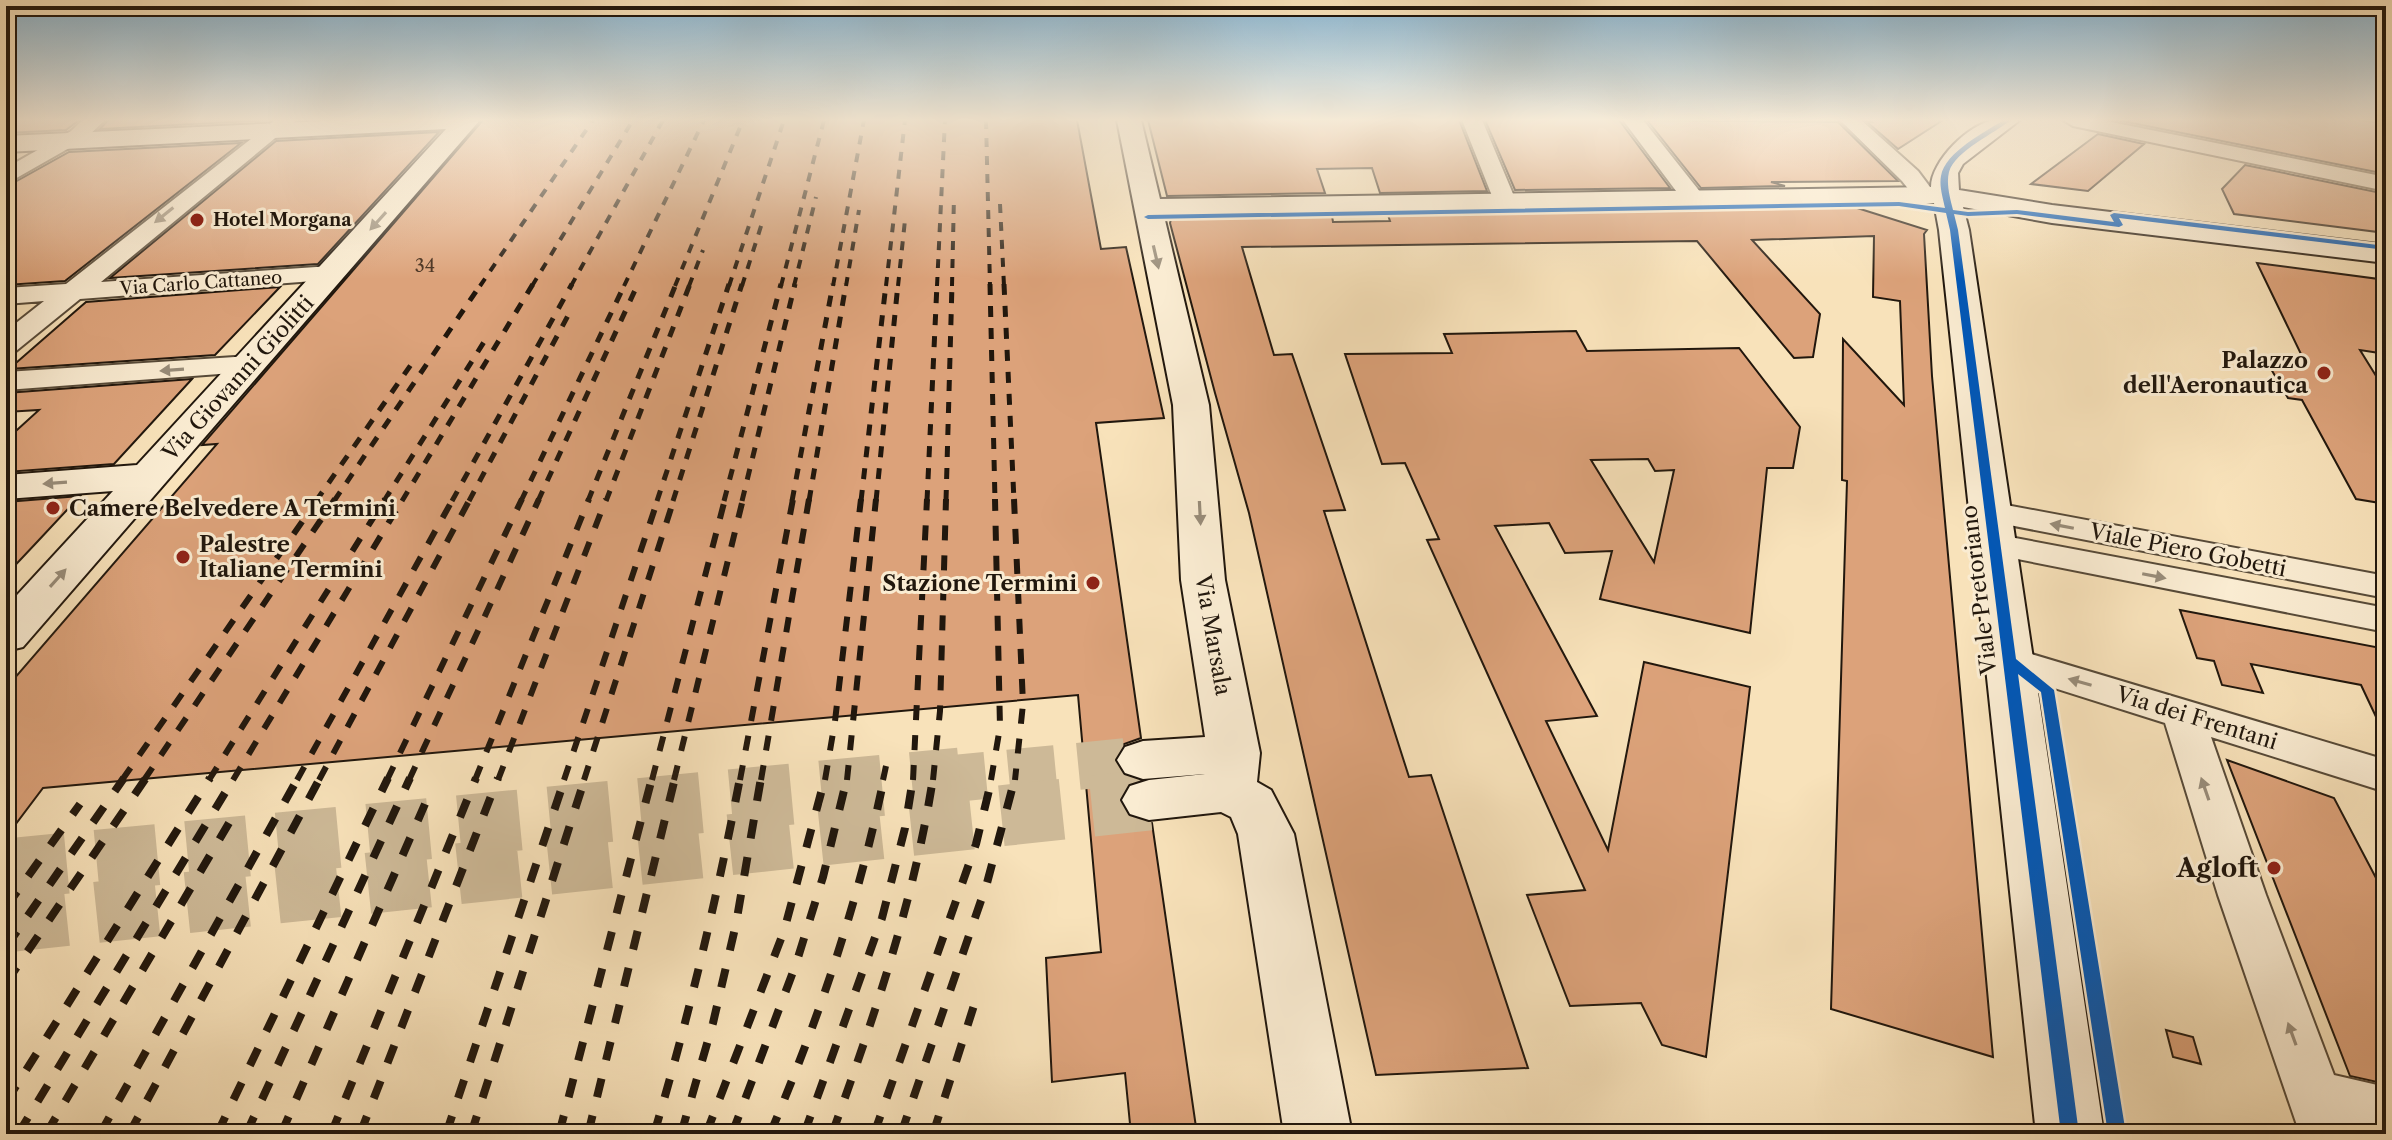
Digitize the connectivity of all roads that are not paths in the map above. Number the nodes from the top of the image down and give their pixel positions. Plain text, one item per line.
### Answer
1 (219, 173) edge
2 (420, 173) edge
3 (1139, 173) edge
4 (1494, 173) edge
5 (1674, 173) edge
6 (1907, 173) edge
7 (1944, 173) edge
8 (1961, 173) edge
9 (2333, 173) edge
10 (2386, 184) edge
11 (1693, 198) junction
12 (2021, 198) junction
13 (1981, 200) junction
14 (1505, 201) junction
15 (1942, 207) junction
16 (1146, 208) junction
17 (2076, 210) junction
18 (2386, 241) edge
19 (2386, 254) edge
20 (331, 274) junction
21 (70, 292) junction
22 (6, 296) edge
23 (6, 345) edge
24 (250, 365) junction
25 (6, 381) edge
26 (150, 476) junction
27 (6, 487) edge
28 (1992, 529) junction
29 (2386, 587) edge
30 (2386, 620) edge
31 (6, 636) edge
32 (2008, 660) junction
33 (2182, 712) junction
34 (1231, 772) junction
35 (2386, 776) edge
36 (1146, 780) tunnel mouth
37 (2386, 1113) edge
38 (2321, 1115) edge
39 (1318, 1134) edge
40 (2070, 1134) edge

1 -> 21 street
2 -> 20 main road, Via Giovanni Giolitti
3 - 16 main road, Via Marsala
4 - 14 street
5 - 11 street
6 - 15 street
7 - 15 main road, Viale Pretoriano
8 - 12 main road
9 - 10 street
11 - 14 main road
11 - 15 main road
12 - 13 main road
12 - 17 main road
13 - 15 main road
13 - 17 main road
14 - 16 main road
15 - 28 main road, Viale Pretoriano
16 -> 34 main road, Via Marsala
17 - 18 main road
17 - 19 main road
20 - 21 street, Via Carlo Cattaneo
20 - 24 main road, Via Giovanni Giolitti
21 - 22 street, Via Carlo Cattaneo
21 - 23 street
24 -> 25 street
24 - 26 main road, Via Giovanni Giolitti
26 -> 27 main road
31 -> 26 main road, Via Giovanni Giolitti
29 -> 28 street, Viale Piero Gobetti
28 -> 30 street, Viale Piero Gobetti
28 - 32 main road, Viale Pretoriano
33 -> 32 street, Via dei Frentani
32 - 40 main road, Viale Pretoriano
33 - 35 street, Via dei Frentani
38 -> 33 street
34 - 36 main road
34 - 39 main road
37 - 38 street

